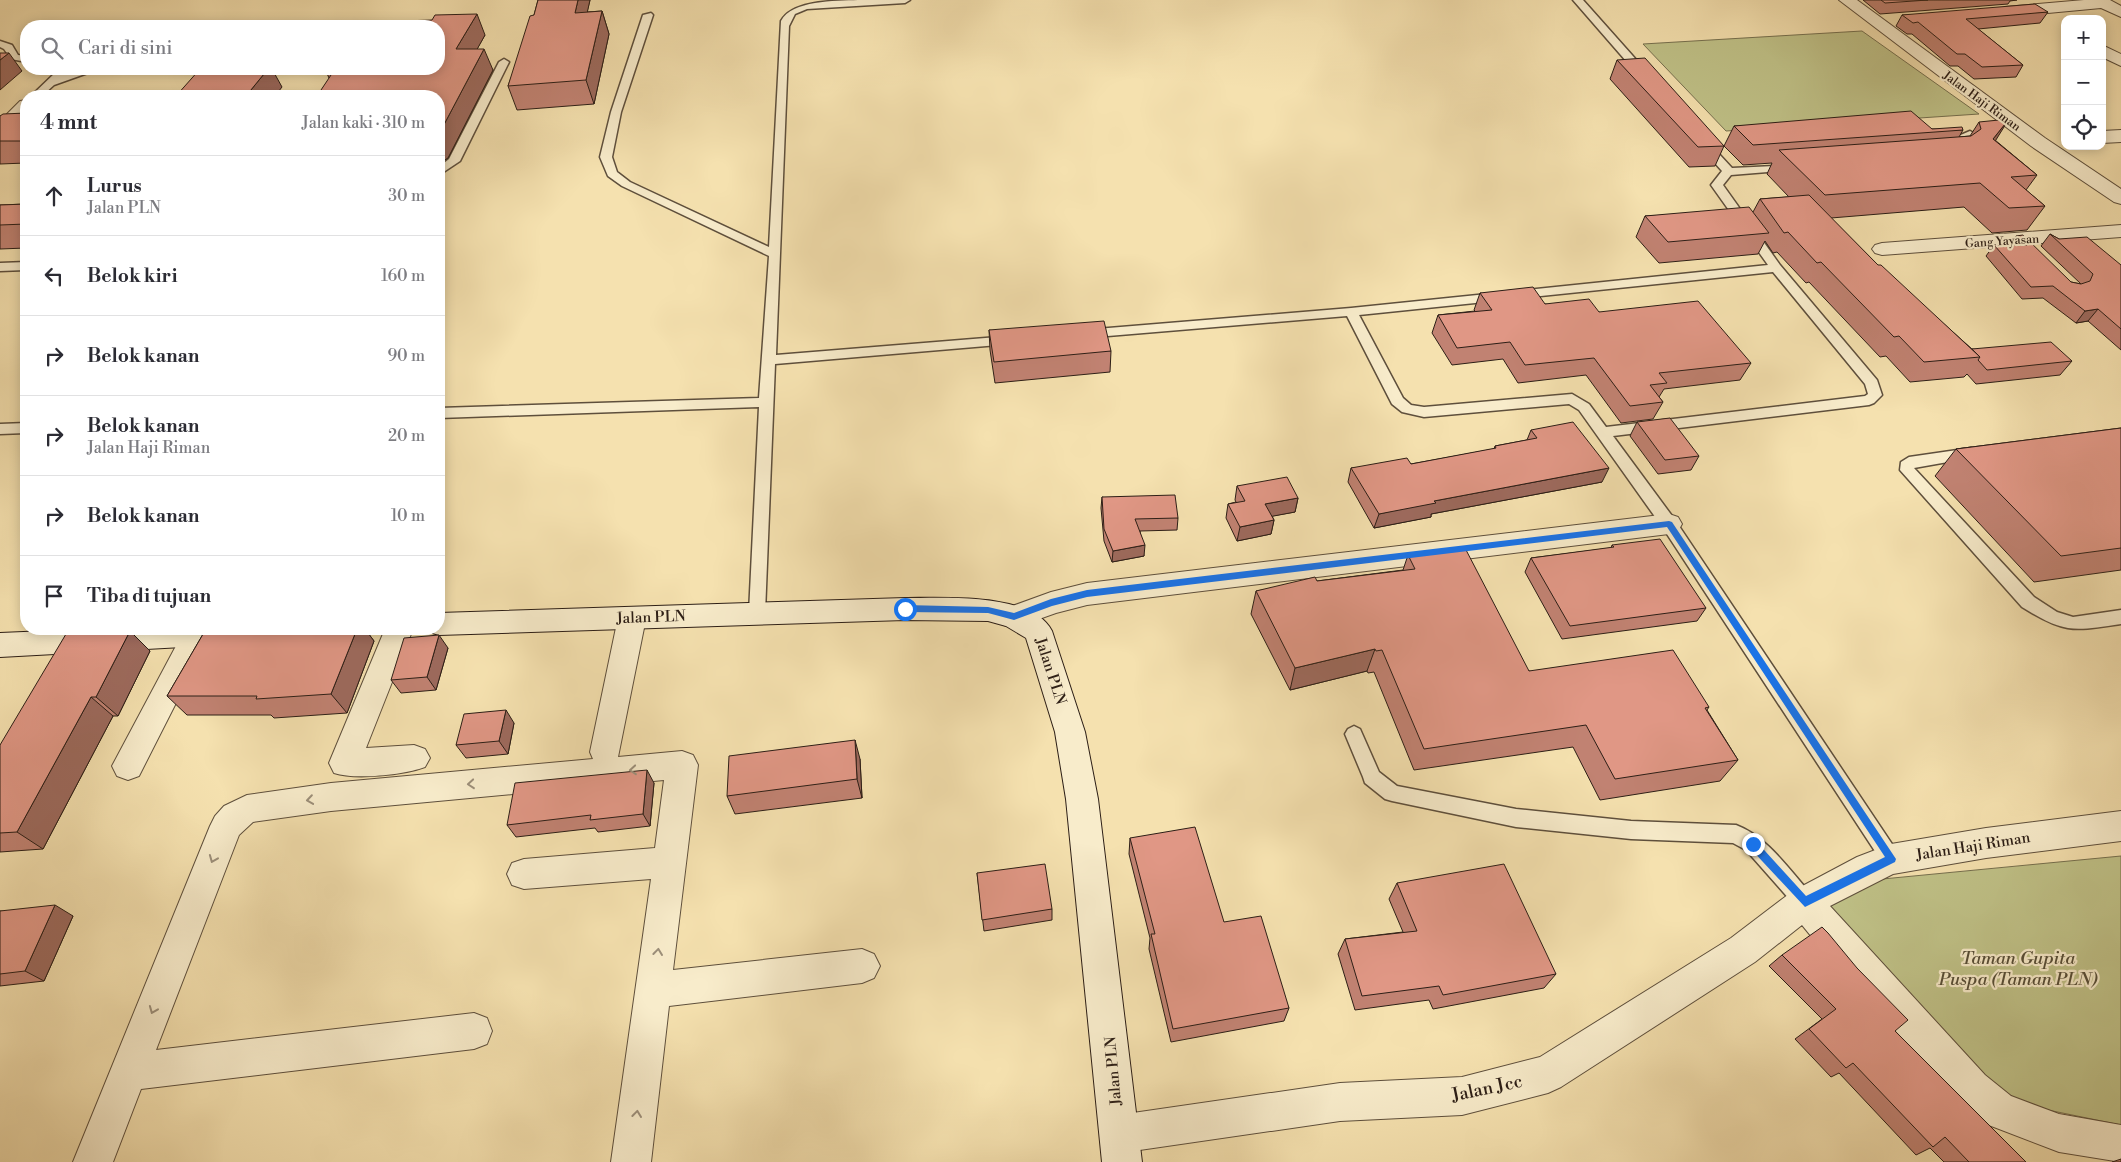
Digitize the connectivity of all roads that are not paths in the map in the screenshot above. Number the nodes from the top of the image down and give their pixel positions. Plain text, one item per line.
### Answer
1 (905, 0) edge
2 (1578, 0) edge
3 (1846, 0) edge
4 (2106, 2) edge
5 (2033, 10) junction
6 (2121, 12) edge
7 (1990, 13) edge
8 (648, 15) dead end
9 (1904, 19) edge
10 (1874, 21) junction
11 (2056, 23) dead end
12 (0, 44) edge
13 (2106, 52) edge
14 (20, 58) edge
15 (2121, 60) edge
16 (504, 62) dead end
17 (59, 75) edge
18 (76, 75) edge
19 (54, 82) junction
20 (1650, 82) edge
21 (44, 90) edge
22 (20, 102) edge
23 (0, 131) edge
24 (1970, 134) edge
25 (1696, 135) edge
26 (2121, 136) edge
27 (2106, 137) edge
28 (2061, 140) edge
29 (2038, 142) junction
30 (1947, 156) edge
31 (1806, 166) edge
32 (445, 168) edge
33 (1729, 172) junction
34 (2117, 192) edge
35 (2121, 231) edge
36 (2021, 240) junction
37 (1882, 249) dead end
38 (776, 254) junction
39 (2042, 260) edge
40 (20, 266) edge
41 (0, 267) edge
42 (1776, 268) junction
43 (1350, 312) junction
44 (1074, 335) edge
45 (1025, 339) edge
46 (769, 360) junction
47 (766, 402) junction
48 (445, 413) edge
49 (20, 428) edge
50 (1, 430) edge
51 (1603, 432) junction
52 (1990, 450) edge
53 (1669, 524) junction
54 (757, 613) junction
55 (1014, 617) junction
56 (2121, 617) edge
57 (632, 618) junction
58 (445, 624) edge
59 (176, 635) edge
60 (195, 635) edge
61 (397, 635) edge
62 (79, 640) junction
63 (0, 645) edge
64 (64, 665) edge
65 (1354, 734) dead end
66 (605, 752) dead end
67 (414, 758) dead end
68 (128, 766) dead end
69 (2121, 826) edge
70 (1891, 859) junction
71 (669, 862) junction
72 (524, 874) dead end
73 (1805, 902) junction
74 (862, 966) dead end
75 (653, 990) junction
76 (474, 1031) dead end
77 (128, 1072) junction
78 (2121, 1144) edge
79 (1120, 1148) edge
80 (93, 1162) edge
81 (631, 1162) edge

1 - 38 lane
2 - 20 lane
3 - 10 street, Jalan Haji Riman
4 - 5 street
4 - 6 street
5 - 7 street
5 - 11 street
8 - 38 lane
9 - 10 street
10 - 29 street, Jalan Haji Riman
12 - 14 lane
13 - 15 street
16 - 32 lane
17 - 19 lane
18 - 19 lane
19 - 21 lane
22 - 23 street
24 - 30 lane
25 - 33 lane
26 - 27 street
28 - 29 street
29 - 34 street, Jalan Haji Riman
31 - 33 lane
33 - 42 lane
35 - 36 street, Gang Yayasan
36 - 37 street, Gang Yayasan
36 - 39 street
38 - 46 lane
40 - 41 lane
42 - 43 lane
42 - 51 lane
43 - 44 lane
43 - 51 lane
45 - 46 lane
46 - 47 lane
47 - 48 lane
47 - 54 lane
49 - 50 lane
51 - 53 lane
52 - 56 lane
53 - 55 street
53 - 70 lane
54 - 55 street, Jalan PLN
54 - 57 street, Jalan PLN
55 - 79 street, Jalan PLN
57 - 58 street, Jalan PLN
57 - 66 street
59 - 62 street
60 - 68 street
61 - 67 street
62 - 63 street
62 - 64 street
65 - 73 lane
69 - 70 street, Jalan Haji Riman
70 - 73 street, Jalan Haji Riman
71 - 72 street
75 -> 71 street
71 -> 77 street
73 - 78 street
73 - 79 street, Jalan Jcc
74 - 75 street
81 -> 75 street
76 - 77 street
77 - 80 street

